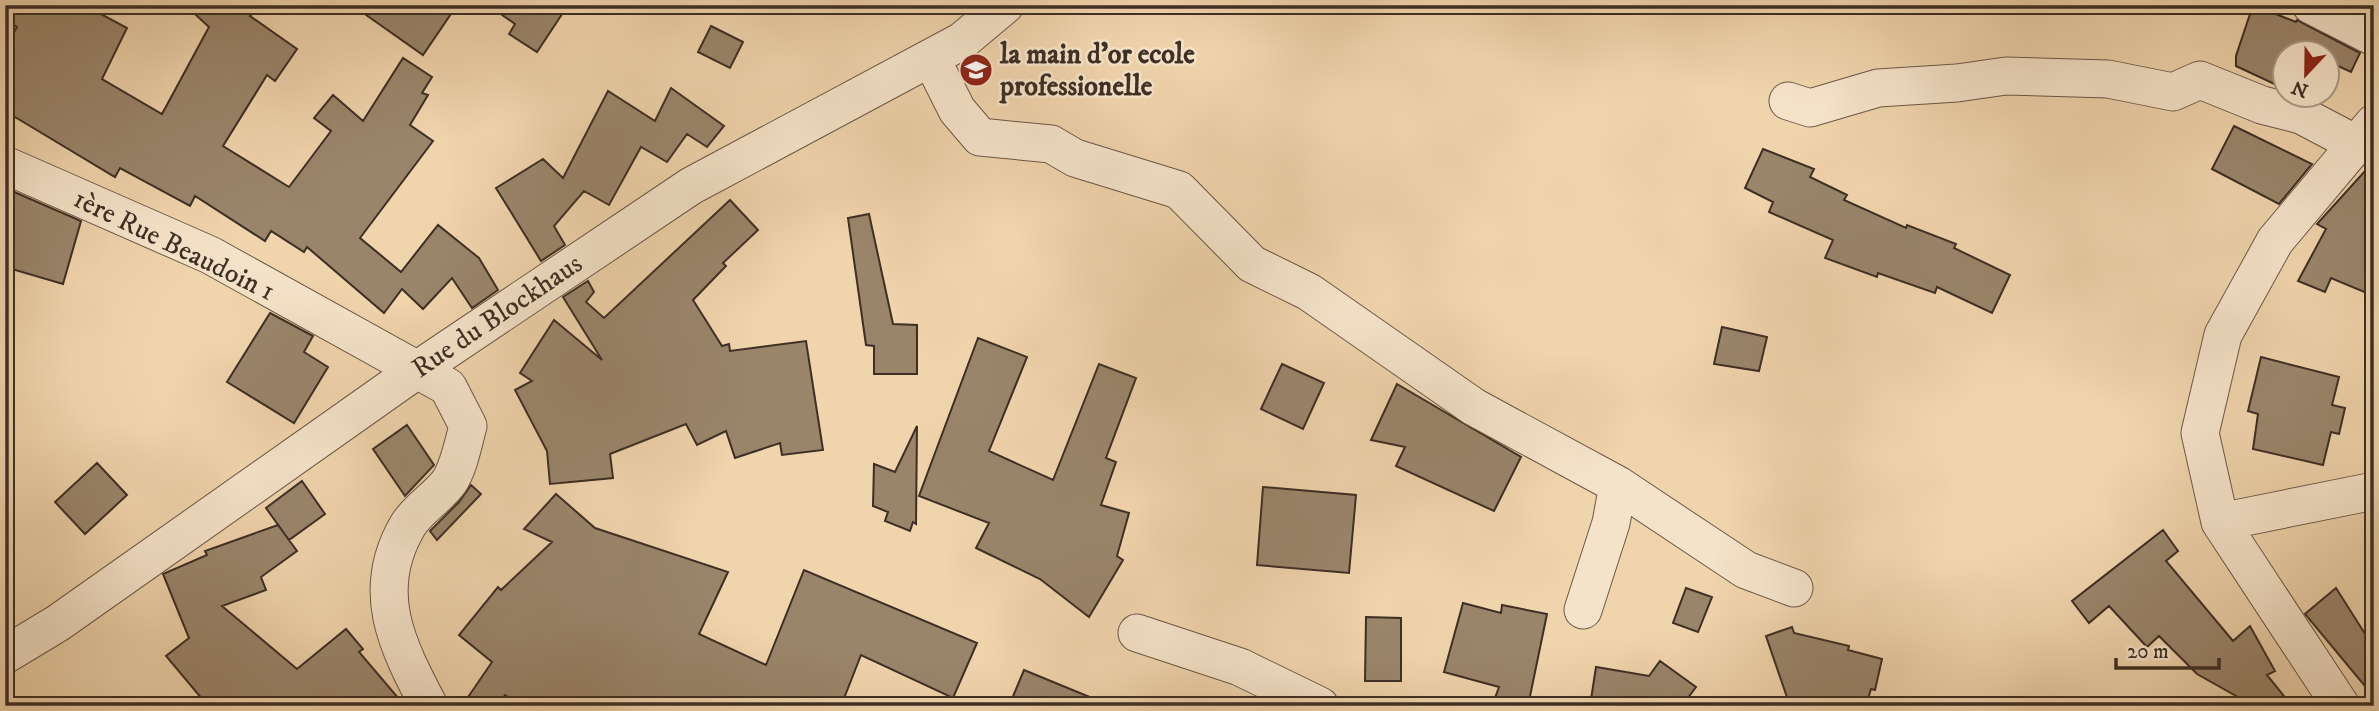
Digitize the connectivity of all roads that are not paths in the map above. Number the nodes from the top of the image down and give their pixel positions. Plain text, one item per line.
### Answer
1 (1005, 5) edge
2 (2311, 5) edge
3 (2374, 37) edge
4 (931, 58) junction
5 (1788, 101) dead end
6 (2365, 133) edge
7 (5, 165) edge
8 (414, 372) junction
9 (1618, 485) junction
10 (2374, 491) edge
11 (2220, 522) junction
12 (1794, 588) dead end
13 (1583, 610) dead end
14 (1137, 633) dead end
15 (5, 654) edge
16 (429, 706) edge
17 (1320, 706) edge
18 (2341, 706) edge

1 - 4 street, Rue du Blockhaus
2 - 3 street
4 - 8 street, Rue du Blockhaus
4 - 9 street
5 - 6 street
6 - 11 street
7 - 8 street, 1ère Rue Beaudoin 1
8 - 15 street, Rue du Blockhaus
8 - 16 street, 1ère Rue Beaudoin 1
9 - 12 street
9 - 13 street
10 - 11 street
11 - 18 street
14 - 17 street

